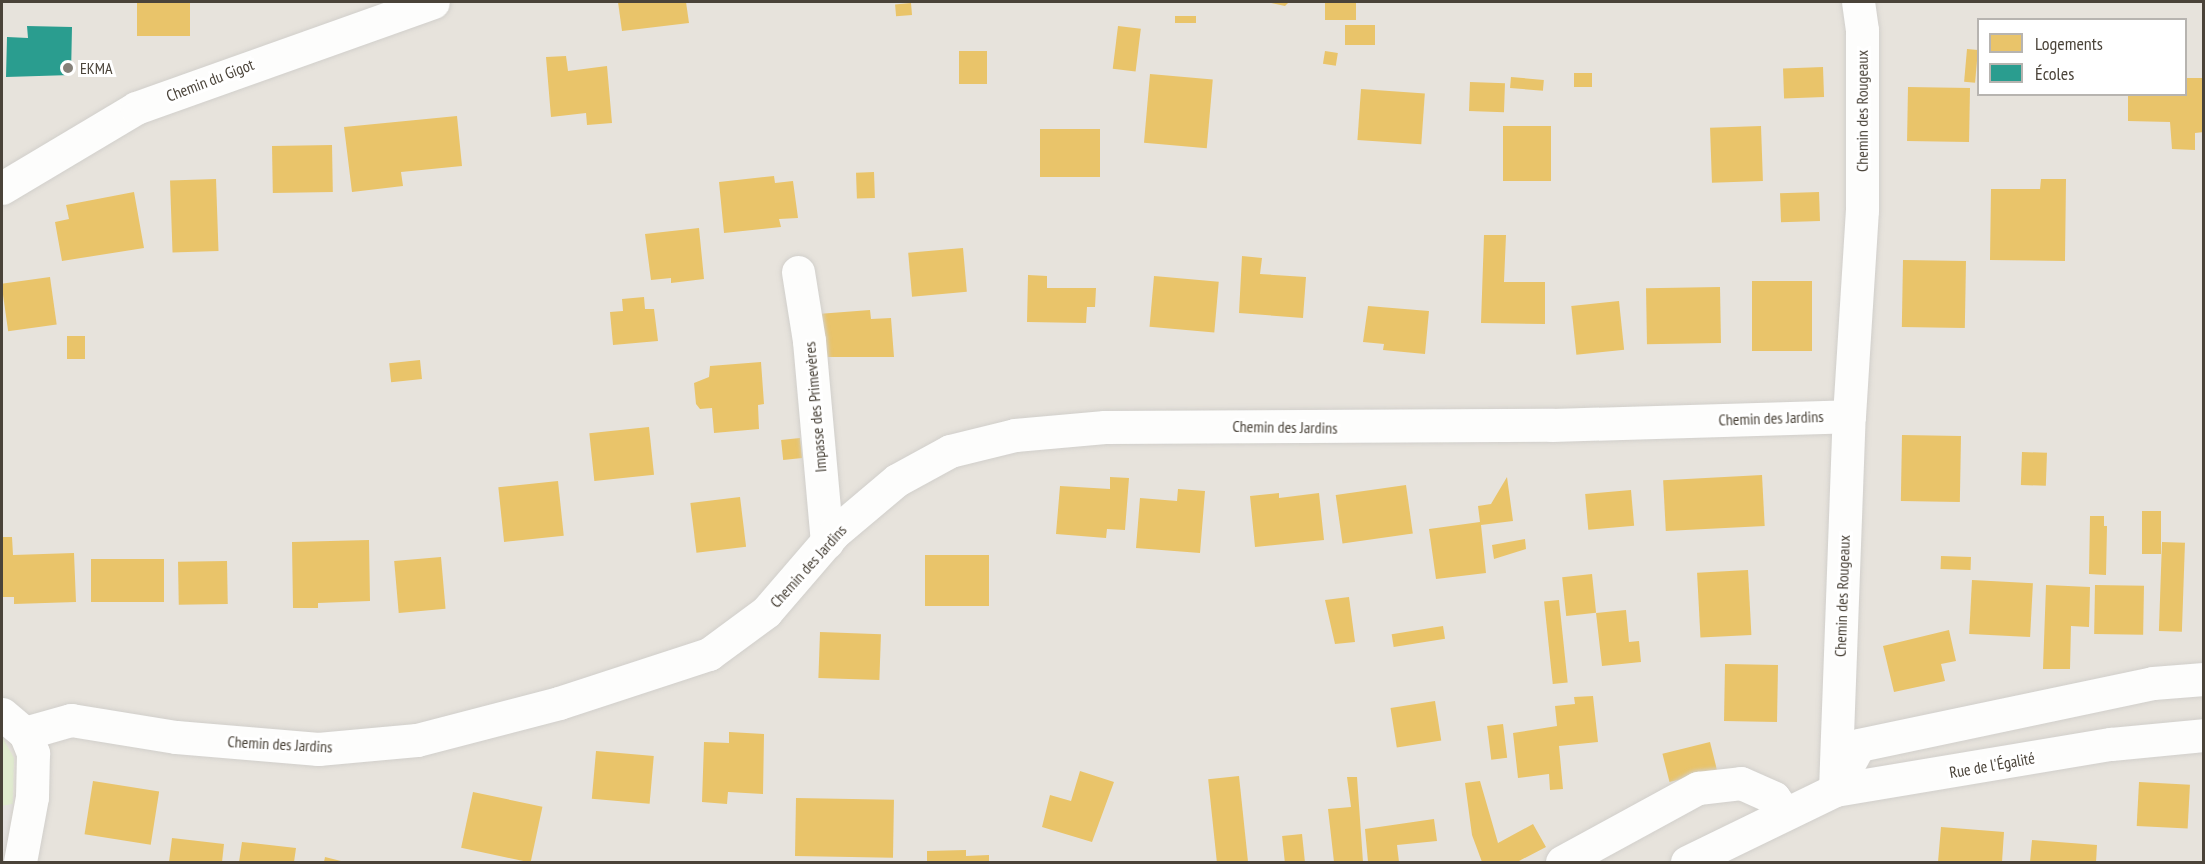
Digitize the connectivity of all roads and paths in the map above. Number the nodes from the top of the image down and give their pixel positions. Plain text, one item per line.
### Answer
1 (433, 2) edge
2 (1858, 2) edge
3 (2, 188) edge
4 (798, 272) dead end
5 (1849, 416) junction
6 (827, 542) junction
7 (2204, 679) edge
8 (13, 724) edge
9 (2204, 735) edge
10 (1835, 790) junction
11 (1785, 813) junction
12 (20, 862) edge
13 (1562, 862) edge
14 (1687, 862) edge

1 - 3 street, Chemin du Gigot
2 - 5 street, Chemin des Rougeaux
4 - 6 street, Impasse des Primevères
5 - 6 street, Chemin des Jardins
5 - 10 street, Chemin des Rougeaux
6 - 8 street, Chemin des Jardins
7 - 10 street
8 - 12 street
9 - 10 street, Rue de l'Égalité
10 - 11 street, Rue de l'Égalité
11 - 13 street
11 - 14 street, Rue de l'Égalité

